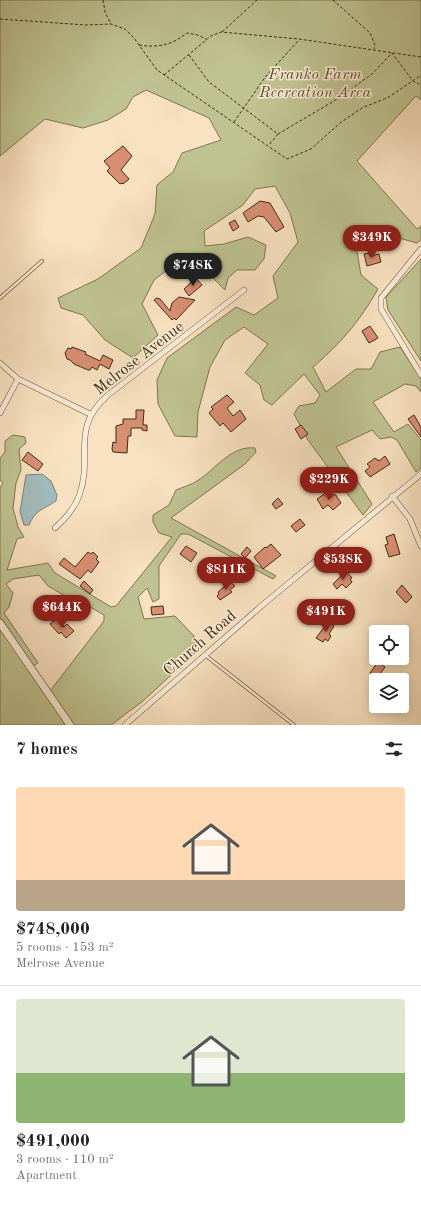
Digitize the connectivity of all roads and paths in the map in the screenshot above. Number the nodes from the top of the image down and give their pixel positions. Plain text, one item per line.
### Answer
1 (103, 0) edge
2 (257, 0) edge
3 (333, 0) edge
4 (0, 19) edge
5 (111, 24) junction
6 (221, 32) junction
7 (299, 39) junction
8 (207, 40) junction
9 (138, 45) junction
10 (373, 50) junction
11 (392, 53) junction
12 (189, 55) junction
13 (421, 57) edge
14 (164, 75) junction
15 (421, 75) edge
16 (413, 80) junction
17 (421, 85) edge
18 (243, 108) junction
19 (234, 122) junction
20 (278, 134) junction
21 (268, 146) junction
22 (421, 250) edge
23 (42, 261) dead end
24 (244, 290) dead end
25 (0, 298) edge
26 (0, 363) edge
27 (421, 374) edge
28 (18, 378) junction
29 (0, 413) edge
30 (90, 414) junction
31 (421, 474) edge
32 (392, 496) junction
33 (55, 528) dead end
34 (421, 546) edge
35 (0, 623) edge
36 (204, 654) junction
37 (70, 725) edge
38 (125, 725) edge
39 (294, 725) edge

1 - 5 path
2 - 6 path
3 - 10 path
4 - 5 path
5 - 9 path
6 - 7 path
6 - 8 path
7 - 10 path
7 - 18 path
8 - 9 path
8 - 12 path
9 - 14 path
10 - 11 path
11 - 13 path
11 - 16 path
11 - 20 path
12 - 14 path
12 - 18 path
14 - 19 path
15 - 16 path
16 - 17 path
16 - 21 path
18 - 19 path
18 - 20 path
19 - 21 path
20 - 21 path
22 - 27 street
23 - 25 lane
24 - 30 street, Melrose Avenue
26 - 28 street
28 - 29 street
28 - 30 street
30 - 33 street, Melrose Avenue
31 - 32 street, Church Road
32 - 34 street
32 - 36 street, Church Road
35 - 37 street
36 - 38 street, Church Road
36 - 39 lane

